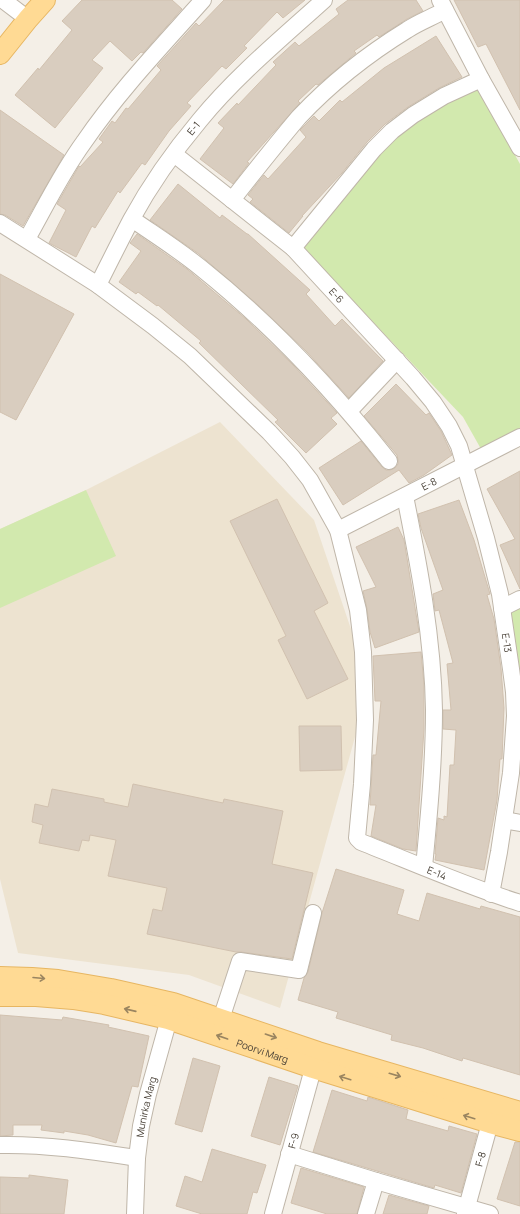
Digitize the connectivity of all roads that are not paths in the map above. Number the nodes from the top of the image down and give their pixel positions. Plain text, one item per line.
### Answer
1 (3, 0) edge
2 (45, 0) edge
3 (203, 0) edge
4 (324, 0) edge
5 (443, 5) edge
6 (28, 19) junction
7 (0, 54) edge
8 (481, 78) junction
9 (520, 147) edge
10 (174, 154) junction
11 (232, 200) junction
12 (132, 219) junction
13 (0, 223) edge
14 (27, 239) junction
15 (293, 248) junction
16 (98, 285) junction
17 (397, 360) junction
18 (349, 412) junction
19 (520, 437) edge
20 (388, 461) dead end
21 (466, 466) junction
22 (405, 496) junction
23 (338, 530) junction
24 (520, 599) edge
25 (502, 608) junction
26 (517, 742) edge
27 (512, 821) edge
28 (424, 867) junction
29 (491, 894) junction
30 (520, 903) edge
31 (314, 913) dead end
32 (0, 978) edge
33 (0, 996) edge
34 (175, 1012) junction
35 (221, 1019) junction
36 (315, 1060) junction
37 (520, 1112) edge
38 (493, 1114) junction
39 (520, 1131) edge
40 (0, 1145) edge
41 (289, 1154) junction
42 (137, 1158) junction
43 (376, 1181) junction
44 (466, 1210) edge
45 (135, 1214) edge
46 (142, 1214) edge
47 (273, 1214) edge
48 (366, 1214) edge
49 (490, 1214) edge

1 - 6 street
2 - 6 main road
3 - 14 street
4 - 10 street, E-1
5 - 8 street
5 - 11 street
6 - 7 main road
8 - 9 street
8 - 15 street
10 - 11 street, E-6
10 - 12 street, E-1
11 - 15 street, E-6
12 - 16 street, E-1
12 - 18 street
13 - 14 street
14 - 16 street
15 - 17 street, E-6
16 - 23 street
17 - 18 street
17 - 21 street, E-6
18 - 20 street
19 - 21 street, E-8
21 - 22 street, E-8
21 - 25 street, E-13
22 - 23 street, E-8
22 - 28 street
23 - 28 street, E-14
24 - 25 street
25 - 26 street, E-13
26 - 27 street, E-13
27 - 29 street, E-13
28 - 29 street, E-14
29 - 30 street, E-14
31 - 35 street
32 -> 34 main road, Poorvi Marg
34 -> 33 main road, Poorvi Marg
34 - 35 main road, Poorvi Marg
36 -> 34 main road, Poorvi Marg
34 - 42 street, Munirka Marg
34 - 46 street, Munirka Marg
35 -> 36 main road, Poorvi Marg
36 - 38 main road, Poorvi Marg
36 - 41 street, F-9
37 - 38 main road, Poorvi Marg
38 - 39 main road, Poorvi Marg
38 - 44 street, F-8
40 - 42 street
41 - 43 street
41 - 47 street, F-9
42 - 45 street, Munirka Marg
43 - 44 street
43 - 48 street
44 - 49 street

